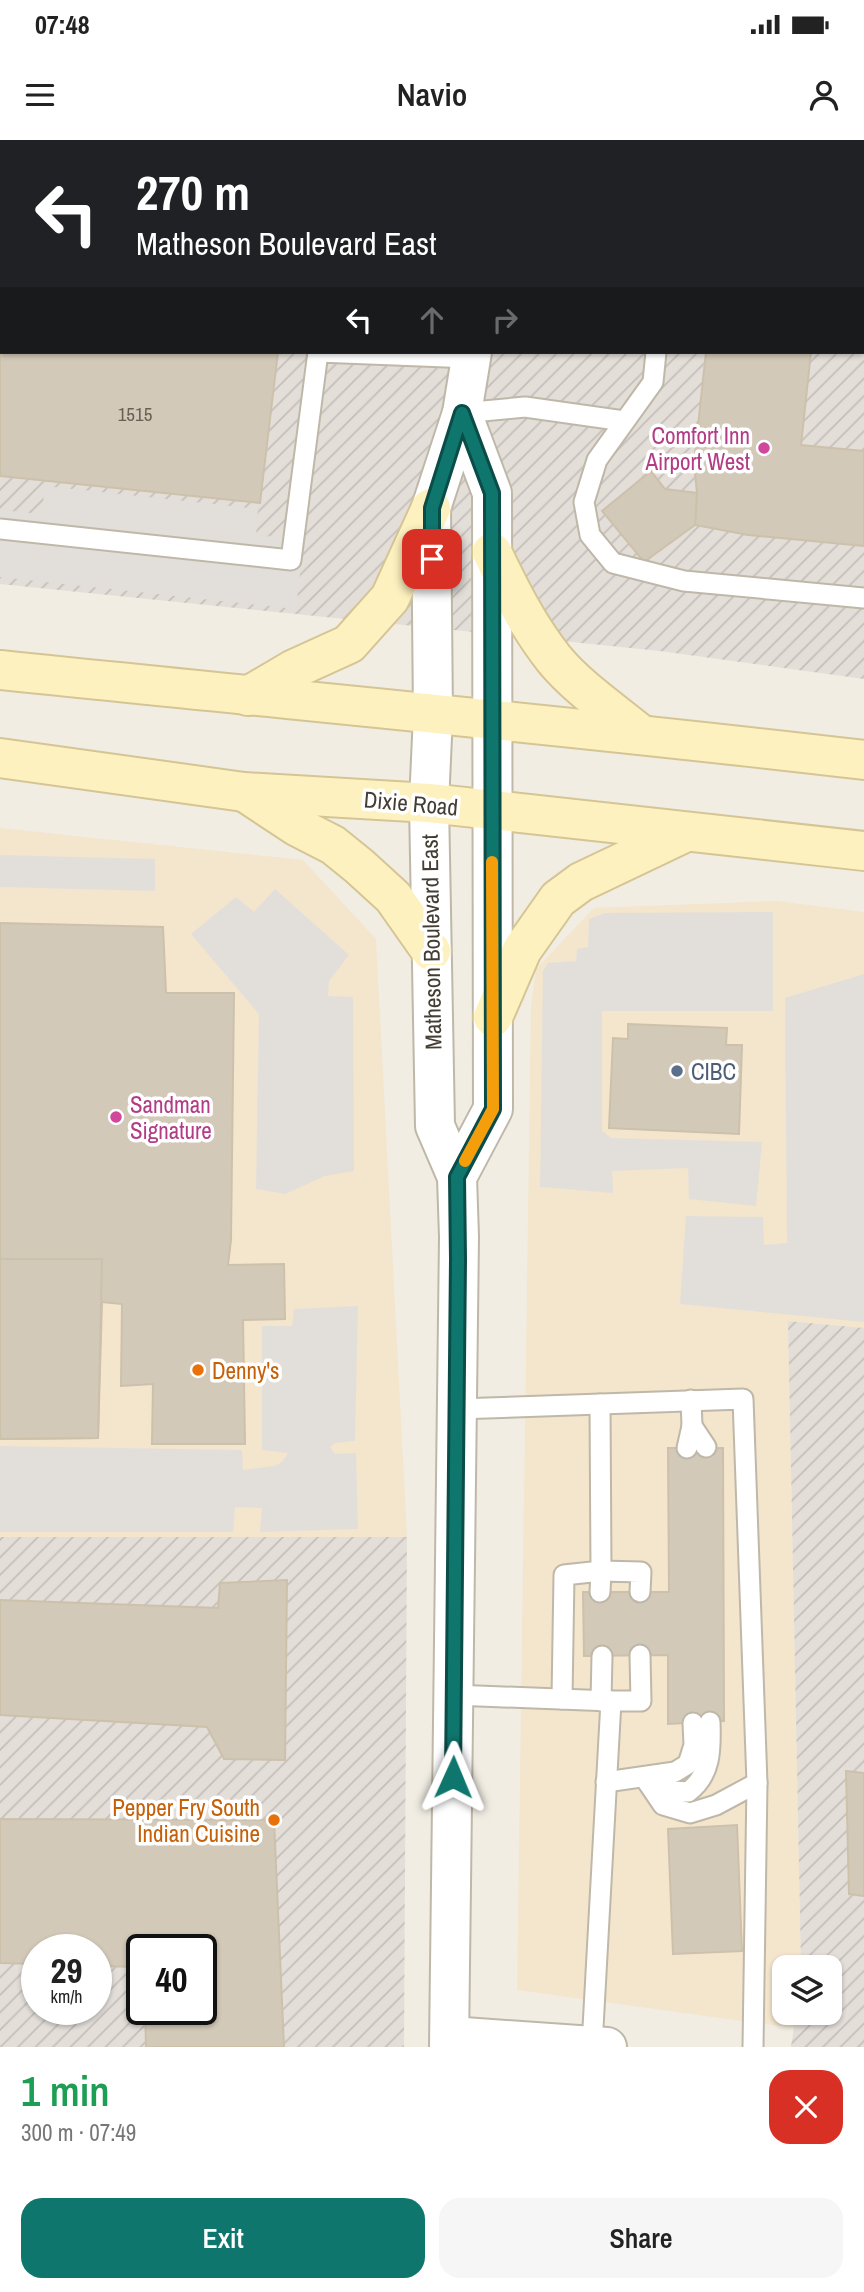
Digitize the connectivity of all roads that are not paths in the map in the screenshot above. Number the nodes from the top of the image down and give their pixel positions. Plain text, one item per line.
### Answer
1 (318, 354) edge
2 (421, 354) edge
3 (656, 354) edge
4 (472, 355) edge
5 (462, 413) junction
6 (624, 421) junction
7 (432, 508) junction
8 (0, 529) edge
9 (492, 552) junction
10 (864, 598) edge
11 (0, 670) edge
12 (248, 696) junction
13 (433, 715) junction
14 (494, 720) junction
15 (639, 733) junction
16 (0, 758) edge
17 (864, 760) edge
18 (244, 792) junction
19 (429, 803) junction
20 (492, 810) junction
21 (686, 832) junction
22 (864, 851) edge
23 (431, 951) junction
24 (493, 1017) junction
25 (457, 1177) junction
26 (691, 1401) junction
27 (600, 1405) junction
28 (457, 1409) junction
29 (696, 1448) dead end
30 (601, 1571) junction
31 (640, 1591) dead end
32 (600, 1592) dead end
33 (640, 1655) dead end
34 (602, 1656) dead end
35 (453, 1695) junction
36 (562, 1699) junction
37 (606, 1701) junction
38 (701, 1723) dead end
39 (644, 1777) junction
40 (606, 1782) junction
41 (757, 1783) junction
42 (450, 2042) edge
43 (600, 2046) edge
44 (754, 2047) edge

1 - 8 lane
2 - 4 lane
3 - 6 lane
4 - 5 street, Matheson Boulevard East
5 - 6 lane
5 - 7 street, Matheson Boulevard East
5 - 9 street, Matheson Boulevard East
6 - 10 lane
7 - 12 main road
7 - 13 street, Matheson Boulevard East
9 - 14 street, Matheson Boulevard East
9 - 15 main road
11 - 12 main road
12 - 13 main road
13 - 14 main road
13 - 19 street, Matheson Boulevard East
14 - 15 main road
14 - 20 street, Matheson Boulevard East
15 - 17 main road
16 - 18 main road, Dixie Road
18 - 19 main road, Dixie Road
18 - 23 main road
19 - 20 main road, Dixie Road
19 - 23 street, Matheson Boulevard East
20 - 21 main road, Dixie Road
20 - 24 street, Matheson Boulevard East
21 - 22 main road, Dixie Road
21 - 24 main road
23 - 25 street, Matheson Boulevard East
24 - 25 street, Matheson Boulevard East
25 - 28 street, Matheson Boulevard East
26 - 27 lane
26 - 29 lane
26 - 41 lane
27 - 28 lane
27 - 30 lane
28 - 35 street, Matheson Boulevard East
30 - 31 lane
30 - 32 lane
30 - 36 lane
33 - 37 lane
34 - 37 lane
35 - 36 lane
35 - 42 street, Matheson Boulevard East
36 - 37 lane
37 - 40 lane
38 - 39 lane
39 - 40 lane
39 - 41 lane
40 - 43 lane
41 - 44 lane
42 - 43 street

